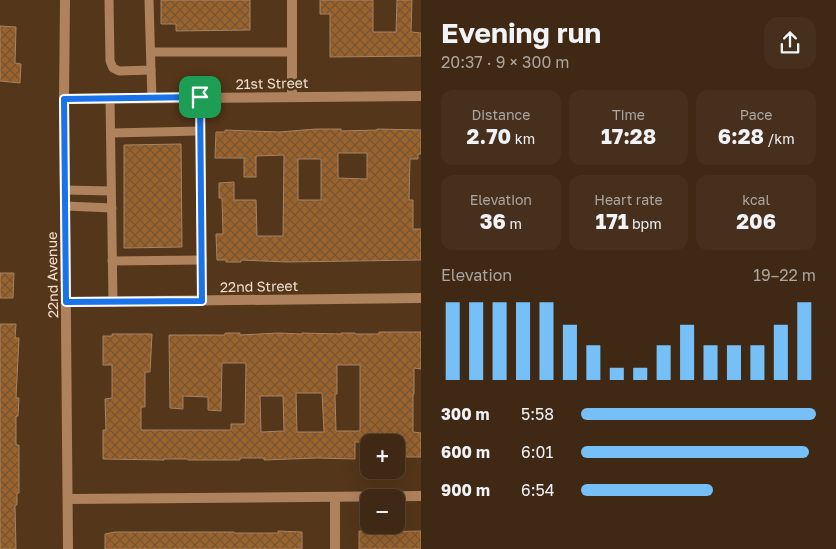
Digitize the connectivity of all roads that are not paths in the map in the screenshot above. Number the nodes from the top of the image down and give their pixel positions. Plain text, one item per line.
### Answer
1 (65, 0) edge
2 (109, 0) edge
3 (150, 0) edge
4 (292, 0) edge
5 (151, 52) junction
6 (292, 52) junction
7 (151, 70) junction
8 (292, 96) junction
9 (421, 96) edge
10 (200, 97) junction
11 (110, 98) junction
12 (152, 98) junction
13 (64, 99) junction
14 (200, 132) junction
15 (110, 133) junction
16 (65, 190) junction
17 (111, 191) junction
18 (65, 206) junction
19 (112, 208) junction
20 (202, 260) junction
21 (112, 261) junction
22 (421, 298) edge
23 (202, 301) junction
24 (66, 302) junction
25 (113, 302) junction
26 (421, 496) edge
27 (335, 497) junction
28 (68, 499) junction
29 (68, 549) edge
30 (336, 549) edge

1 - 13 street, 22nd Avenue
2 - 7 lane
3 - 5 lane
4 - 6 street
5 - 6 lane
5 - 7 lane
6 - 8 street
7 - 12 lane
8 - 9 street, 21st Street
8 - 10 street, 21st Street
10 - 12 street, 21st Street
10 - 14 lane
11 - 12 street, 21st Street
11 - 13 street, 21st Street
11 - 15 lane
13 - 16 street, 22nd Avenue
14 - 15 lane
14 - 20 lane
15 - 17 lane
16 - 17 lane
16 - 18 street, 22nd Avenue
17 - 19 lane
18 - 19 lane
18 - 24 street, 22nd Avenue
19 - 21 lane
20 - 21 lane
20 - 23 lane
21 - 25 lane
22 - 23 street, 22nd Street
23 - 25 street, 22nd Street
24 - 25 street, 22nd Street
24 - 28 street, 22nd Avenue
26 - 27 street
27 - 28 street
27 - 30 street
28 - 29 street, 22nd Avenue

